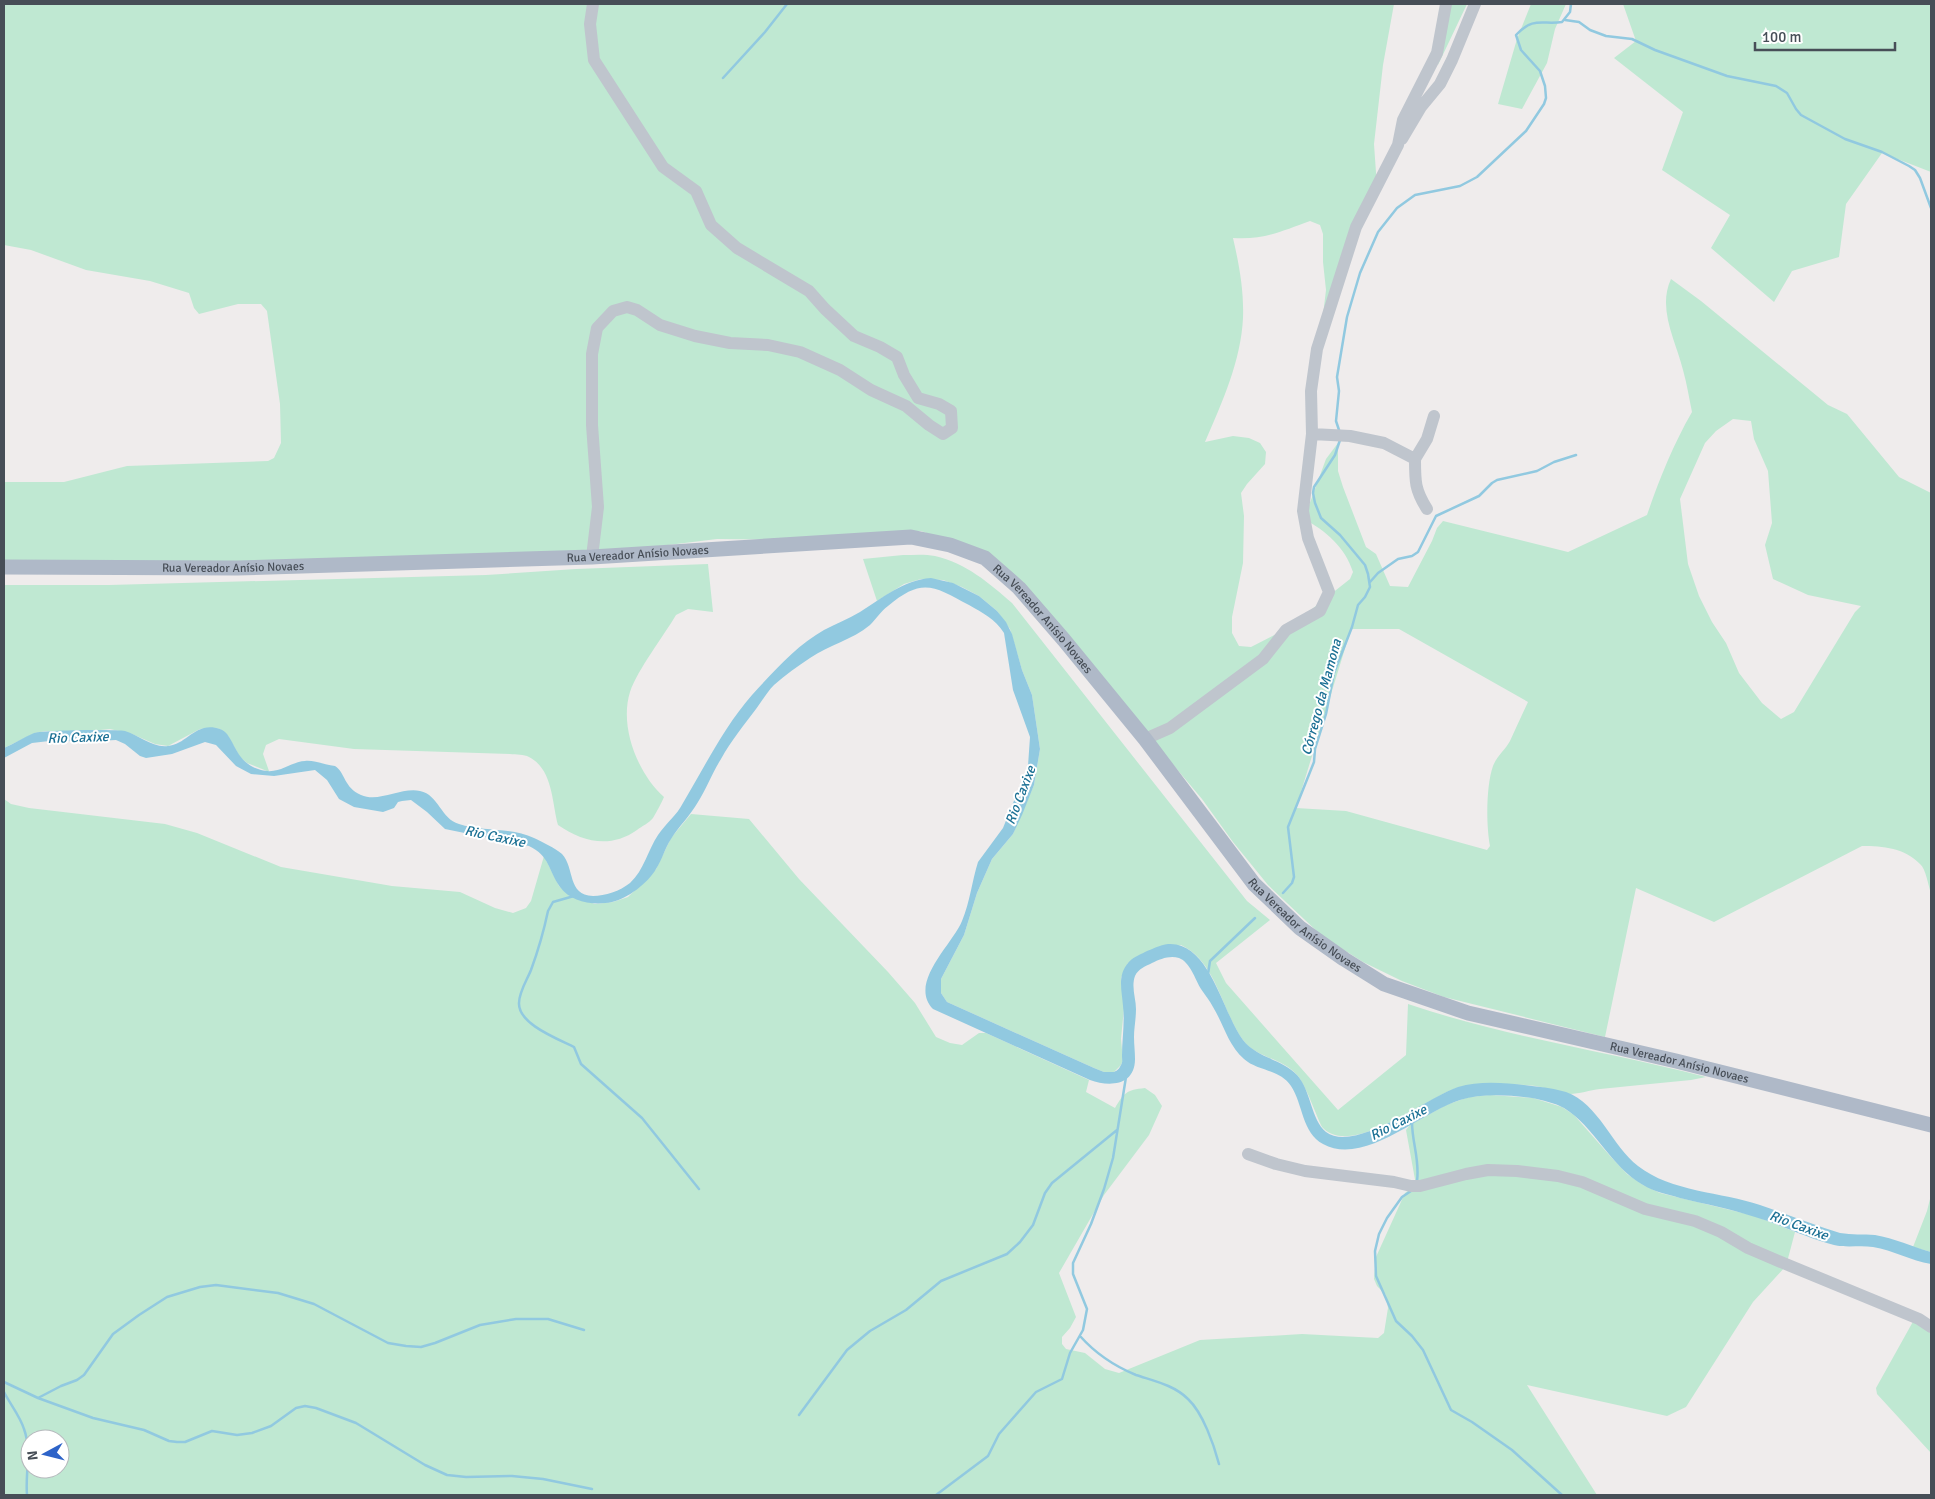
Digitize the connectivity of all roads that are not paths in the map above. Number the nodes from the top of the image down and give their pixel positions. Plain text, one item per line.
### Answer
1 (593, 4) edge
2 (1446, 4) edge
3 (1475, 4) edge
4 (1398, 145) junction
5 (1434, 416) dead end
6 (1312, 434) junction
7 (1415, 460) junction
8 (1427, 509) dead end
9 (592, 557) junction
10 (4, 567) edge
11 (1145, 739) junction
12 (1931, 1126) edge
13 (1248, 1154) dead end
14 (1931, 1327) edge

1 - 9 street
2 - 4 street
3 - 4 street
4 - 6 street
5 - 7 street
6 - 7 street
6 - 11 street
7 - 8 street
9 - 10 main road, Rua Vereador Anísio Novaes
9 - 11 main road, Rua Vereador Anísio Novaes
11 - 12 main road, Rua Vereador Anísio Novaes
13 - 14 street

